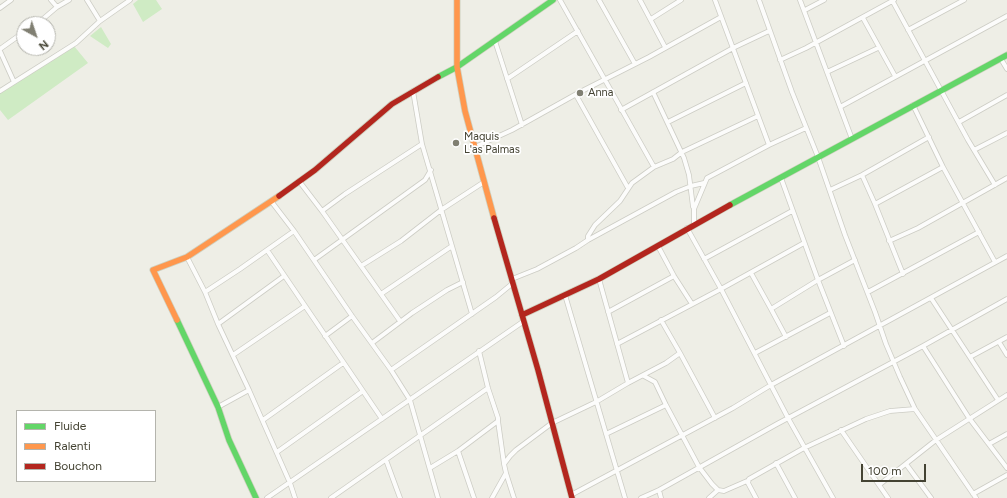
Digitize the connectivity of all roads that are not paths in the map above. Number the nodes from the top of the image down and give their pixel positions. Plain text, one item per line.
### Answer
1 (11, 0) edge
2 (51, 0) edge
3 (69, 0) edge
4 (87, 0) edge
5 (130, 0) edge
6 (458, 0) edge
7 (553, 0) edge
8 (560, 0) edge
9 (599, 0) edge
10 (640, 0) edge
11 (681, 0) edge
12 (715, 0) edge
13 (759, 0) edge
14 (800, 0) edge
15 (824, 0) edge
16 (893, 0) edge
17 (964, 0) edge
18 (0, 8) edge
19 (57, 8) junction
20 (805, 10) junction
21 (48, 16) edge
22 (1007, 16) edge
23 (721, 17) junction
24 (863, 18) junction
25 (651, 19) junction
26 (100, 21) junction
27 (769, 30) junction
28 (908, 30) junction
29 (578, 31) junction
30 (16, 38) edge
31 (495, 41) junction
32 (817, 42) junction
33 (665, 47) junction
34 (733, 48) junction
35 (878, 48) junction
36 (0, 50) edge
37 (1007, 55) edge
38 (1001, 59) junction
39 (780, 60) junction
40 (924, 60) junction
41 (635, 64) junction
42 (457, 67) junction
43 (1007, 69) edge
44 (827, 72) junction
45 (895, 76) junction
46 (507, 79) junction
47 (605, 80) junction
48 (14, 82) junction
49 (746, 83) junction
50 (942, 90) junction
51 (413, 91) junction
52 (0, 92) edge
53 (653, 92) junction
54 (576, 95) junction
55 (1007, 95) edge
56 (913, 105) junction
57 (840, 107) junction
58 (622, 110) junction
59 (758, 116) junction
60 (668, 122) junction
61 (959, 122) junction
62 (522, 125) junction
63 (806, 128) junction
64 (1007, 133) edge
65 (929, 137) junction
66 (852, 139) junction
67 (422, 144) junction
68 (769, 145) junction
69 (475, 147) junction
70 (974, 150) junction
71 (682, 152) junction
72 (818, 157) junction
73 (944, 167) junction
74 (654, 168) junction
75 (431, 170) junction
76 (862, 175) junction
77 (781, 178) junction
78 (1007, 178) edge
79 (425, 180) junction
80 (299, 181) junction
81 (484, 182) junction
82 (704, 183) junction
83 (434, 184) junction
84 (995, 185) junction
85 (691, 186) junction
86 (628, 188) junction
87 (830, 190) junction
88 (271, 201) junction
89 (963, 203) junction
90 (875, 204) junction
91 (694, 209) junction
92 (441, 210) junction
93 (322, 211) junction
94 (792, 211) junction
95 (694, 224) junction
96 (687, 228) junction
97 (294, 231) junction
98 (979, 232) junction
99 (342, 239) junction
100 (588, 240) junction
101 (890, 241) junction
102 (804, 243) junction
103 (452, 246) junction
104 (658, 246) junction
105 (267, 250) junction
106 (1007, 256) edge
107 (187, 257) junction
108 (704, 259) junction
109 (314, 260) junction
110 (855, 260) junction
111 (995, 262) junction
112 (361, 266) junction
113 (751, 273) junction
114 (903, 274) junction
115 (284, 276) junction
116 (674, 276) junction
117 (599, 279) junction
118 (818, 280) junction
119 (513, 281) junction
120 (463, 282) junction
121 (722, 289) junction
122 (205, 292) junction
123 (868, 292) junction
124 (381, 294) junction
125 (566, 295) junction
126 (931, 298) junction
127 (1007, 299) edge
128 (692, 304) junction
129 (305, 306) junction
130 (771, 309) junction
131 (608, 312) junction
132 (830, 313) junction
133 (472, 314) junction
134 (352, 316) junction
135 (523, 318) junction
136 (661, 320) junction
137 (400, 321) junction
138 (218, 324) junction
139 (880, 327) junction
140 (952, 330) junction
141 (325, 336) junction
142 (786, 337) junction
143 (1007, 337) edge
144 (999, 342) junction
145 (372, 343) junction
146 (617, 344) junction
147 (844, 346) junction
148 (923, 346) junction
149 (479, 351) junction
150 (680, 353) junction
151 (755, 353) junction
152 (234, 355) junction
153 (1007, 355) edge
154 (970, 357) junction
155 (893, 361) junction
156 (343, 363) junction
157 (391, 370) junction
158 (644, 376) junction
159 (628, 383) junction
160 (771, 385) junction
161 (488, 388) junction
162 (250, 390) junction
163 (363, 391) junction
164 (1007, 395) edge
165 (410, 400) junction
166 (998, 400) junction
167 (596, 402) junction
168 (666, 405) junction
169 (218, 407) junction
170 (915, 409) junction
171 (715, 418) junction
172 (788, 418) junction
173 (969, 418) junction
174 (382, 419) junction
175 (262, 420) junction
176 (498, 421) junction
177 (552, 423) junction
178 (841, 430) junction
179 (606, 434) junction
180 (682, 434) junction
181 (1007, 434) edge
182 (421, 436) junction
183 (936, 440) junction
184 (990, 444) junction
185 (804, 448) junction
186 (458, 451) junction
187 (277, 452) junction
188 (386, 460) junction
189 (776, 463) junction
190 (504, 464) junction
191 (906, 464) junction
192 (699, 467) junction
193 (430, 468) junction
194 (1007, 468) edge
195 (616, 470) junction
196 (506, 474) junction
197 (1007, 475) edge
198 (747, 481) junction
199 (290, 483) junction
200 (879, 485) junction
201 (659, 490) junction
202 (718, 490) junction
203 (973, 494) junction
204 (571, 497) edge
205 (256, 498) edge
206 (267, 498) edge
207 (295, 498) edge
208 (331, 498) edge
209 (400, 498) edge
210 (438, 498) edge
211 (474, 498) edge
212 (492, 498) edge
213 (514, 498) edge
214 (625, 498) edge
215 (641, 498) edge
216 (661, 498) edge
217 (709, 498) edge
218 (756, 498) edge
219 (795, 498) edge
220 (833, 498) edge
221 (888, 498) edge
222 (931, 498) edge
223 (976, 498) edge

1 - 18 street
2 - 19 street
3 - 19 street
4 - 26 street
5 - 26 street
6 - 42 street
7 - 31 street
8 - 29 street
9 - 41 street
10 - 25 street
11 - 25 street
12 - 23 street
13 - 27 street
14 - 20 street
15 - 20 street
16 - 24 street
16 - 28 street
17 - 28 street
19 - 21 street
20 - 32 street
22 - 40 street
23 - 33 street
23 - 34 street
24 - 32 street
24 - 35 street
25 - 33 street
26 - 48 street
27 - 34 street
27 - 39 street
28 - 40 street
29 - 46 street
29 - 47 street
30 - 36 street
31 - 42 street
31 - 46 street
32 - 39 street
32 - 44 street
33 - 41 street
34 - 49 street
34 - 53 street
35 - 44 street
35 - 45 street
36 - 48 street
37 - 38 street
38 - 43 street
38 - 50 street
39 - 63 street
40 - 45 street
40 - 50 street
41 - 47 street
42 - 51 street
42 - 69 street
44 - 57 street
45 - 57 street
46 - 62 street
47 - 54 street
47 - 58 street
48 - 52 street
49 - 59 street
49 - 60 street
50 - 56 street
50 - 61 street
51 - 67 street
51 - 80 street
53 - 58 street
53 - 60 street
54 - 62 street
54 - 86 street
55 - 61 street
56 - 65 street
56 - 66 street
57 - 66 street
58 - 74 street
59 - 68 street
59 - 71 street
60 - 71 street
61 - 70 street
62 - 69 street
63 - 68 street
63 - 72 street
64 - 70 street
65 - 73 street
65 - 76 street
66 - 72 street
67 - 75 street
67 - 93 street
68 - 82 street
69 - 81 street
70 - 84 street
71 - 74 street
71 - 85 street
72 - 77 street
72 - 87 street
73 - 89 street
73 - 90 street
74 - 86 street
75 - 79 street
75 - 83 street
76 - 87 street
76 - 90 street
77 - 94 street
77 - 95 street
78 - 84 street
79 - 83 street
79 - 99 street
80 - 88 street
80 - 93 street
81 - 92 street
81 - 119 street
82 - 85 street
82 - 91 street
83 - 92 street
84 - 89 street
85 - 91 street
85 - 100 street
86 - 100 street
87 - 110 street
88 - 97 street
88 - 107 street
89 - 98 street
89 - 101 street
90 - 101 street
91 - 95 street
92 - 103 street
92 - 112 street
93 - 99 street
94 - 102 street
94 - 108 street
95 - 96 street
96 - 104 street
96 - 108 street
97 - 105 street
97 - 109 street
98 - 111 street
98 - 114 street
99 - 109 street
99 - 112 street
100 - 119 street
101 - 114 street
102 - 113 street
102 - 118 street
103 - 120 street
103 - 124 street
104 - 116 street
104 - 117 street
105 - 115 street
105 - 122 street
106 - 111 street
107 - 122 street
107 - 169 street
108 - 121 street
109 - 134 street
110 - 118 street
110 - 123 street
111 - 126 street
112 - 124 street
113 - 121 street
113 - 130 street
114 - 123 street
115 - 129 street
115 - 138 street
116 - 128 street
116 - 131 street
117 - 125 street
117 - 131 street
118 - 130 street
118 - 132 street
119 - 133 street
119 - 135 street
120 - 133 street
120 - 137 street
121 - 128 street
121 - 151 street
122 - 138 street
123 - 139 street
124 - 137 street
125 - 135 street
125 - 167 street
126 - 139 street
126 - 140 street
127 - 140 street
128 - 136 street
129 - 141 street
129 - 152 street
130 - 142 street
131 - 146 street
132 - 142 street
132 - 147 street
133 - 157 street
134 - 141 street
134 - 145 street
135 - 149 street
135 - 177 street
136 - 146 street
136 - 150 street
137 - 145 street
138 - 152 street
139 - 147 street
139 - 155 street
140 - 148 street
140 - 154 street
141 - 156 street
142 - 151 street
143 - 144 street
144 - 153 street
144 - 154 street
145 - 157 street
146 - 159 street
147 - 160 street
148 - 155 street
148 - 173 street
149 - 161 street
149 - 165 street
150 - 158 street
150 - 171 street
151 - 160 street
152 - 162 street
154 - 166 street
155 - 170 street
155 - 172 street
156 - 163 street
156 - 175 street
157 - 165 street
158 - 159 street
158 - 168 street
159 - 167 street
160 - 171 street
160 - 172 street
161 - 176 street
161 - 182 street
162 - 169 street
162 - 175 street
163 - 174 street
163 - 187 street
164 - 166 street
165 - 174 street
165 - 182 street
166 - 173 street
167 - 177 street
167 - 179 street
168 - 179 street
168 - 180 street
169 - 205 street
170 - 178 street
170 - 183 street
171 - 180 street
172 - 185 street
172 - 192 street
173 - 183 street
173 - 184 street
174 - 199 street
175 - 187 street
176 - 186 street
176 - 190 street
177 - 190 street
177 - 204 street
178 - 185 street
178 - 200 street
179 - 195 street
180 - 192 street
180 - 195 street
181 - 184 street
182 - 188 street
182 - 193 street
183 - 191 street
183 - 203 street
184 - 194 street
185 - 189 street
185 - 220 street
186 - 193 street
186 - 211 street
187 - 199 street
188 - 208 street
188 - 209 street
189 - 198 street
189 - 219 street
190 - 196 street
191 - 200 street
191 - 222 street
192 - 201 street
192 - 202 street
193 - 210 street
195 - 204 street
195 - 214 street
196 - 212 street
196 - 213 street
197 - 203 street
198 - 202 street
198 - 218 street
199 - 206 street
199 - 207 street
200 - 221 street
201 - 215 street
201 - 216 street
202 - 217 street
203 - 223 street

